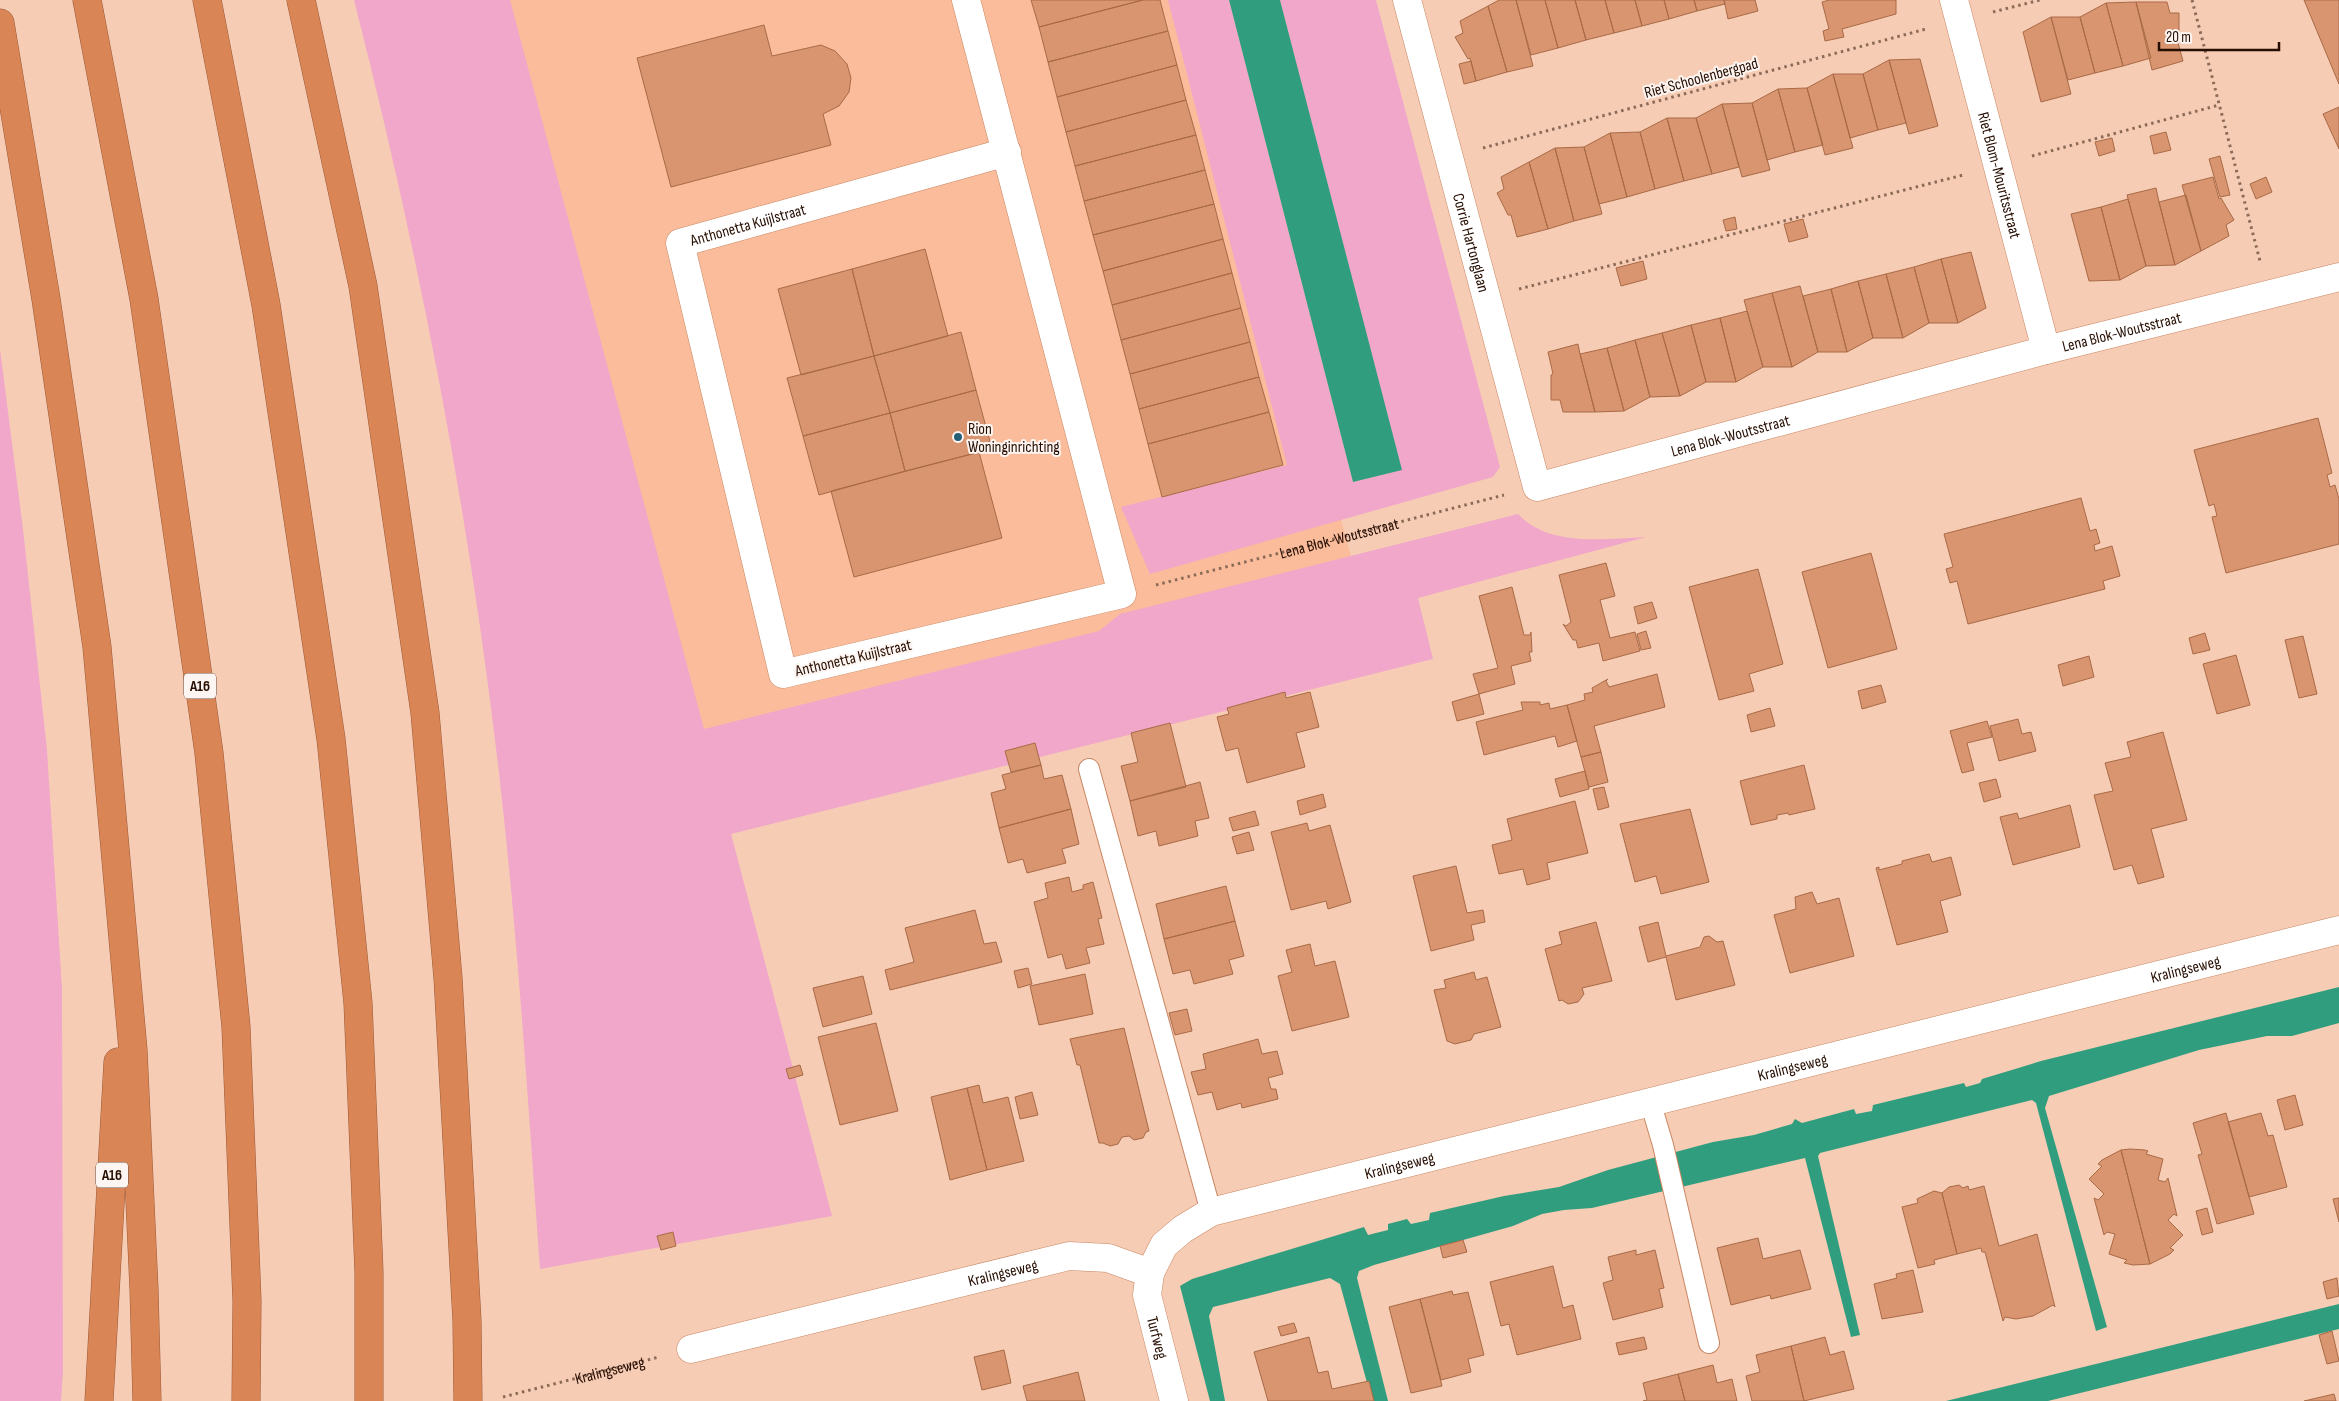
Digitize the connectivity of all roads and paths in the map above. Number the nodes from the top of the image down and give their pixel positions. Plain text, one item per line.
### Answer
1 (87, 0) edge
2 (207, 0) edge
3 (302, 0) edge
4 (966, 0) edge
5 (1406, 0) edge
6 (2040, 0) edge
7 (2192, 0) edge
8 (1957, 10) edge
9 (0, 23) edge
10 (2219, 105) junction
11 (1007, 152) junction
12 (1449, 158) junction
13 (1998, 166) junction
14 (2339, 277) edge
15 (2270, 295) junction
16 (1486, 298) junction
17 (2046, 350) junction
18 (1537, 487) junction
19 (1122, 594) junction
20 (1089, 769) dead end
21 (2339, 930) edge
22 (124, 948) junction
23 (1650, 1101) junction
24 (1211, 1212) junction
25 (1150, 1273) junction
26 (1709, 1343) dead end
27 (691, 1349) joint
28 (246, 1390) edge
29 (476, 1395) edge
30 (99, 1401) edge
31 (147, 1401) edge
32 (369, 1401) edge
33 (1174, 1401) edge

1 - 28 highway, A16
2 - 32 highway
3 - 29 highway
4 - 11 street
5 - 12 street, Corrie Hartonglaan
6 - 8 path, Riet Schoolenbergpad
7 - 10 path
8 - 12 path, Riet Schoolenbergpad
8 - 13 street, Riet Blom-Mouritsstraat
9 - 22 highway, A16
10 - 13 path
10 - 15 path
11 - 19 street
11 - 19 street, Anthonetta Kuijlstraat
12 - 16 street, Corrie Hartonglaan
13 - 16 path
13 - 17 street, Riet Blom-Mouritsstraat
14 - 15 street, Lena Blok-Woutsstraat
15 - 17 street, Lena Blok-Woutsstraat
16 - 18 street, Corrie Hartonglaan
17 - 18 street, Lena Blok-Woutsstraat
18 - 19 path, Lena Blok-Woutsstraat
20 - 24 lane
21 - 23 street, Kralingseweg
22 - 30 highway, A16
22 - 31 highway, A16
23 - 24 street, Kralingseweg
23 - 26 lane
24 - 25 street, Kralingseweg
25 - 27 street, Kralingseweg
25 - 33 street, Turfweg
27 - 29 path, Kralingseweg

